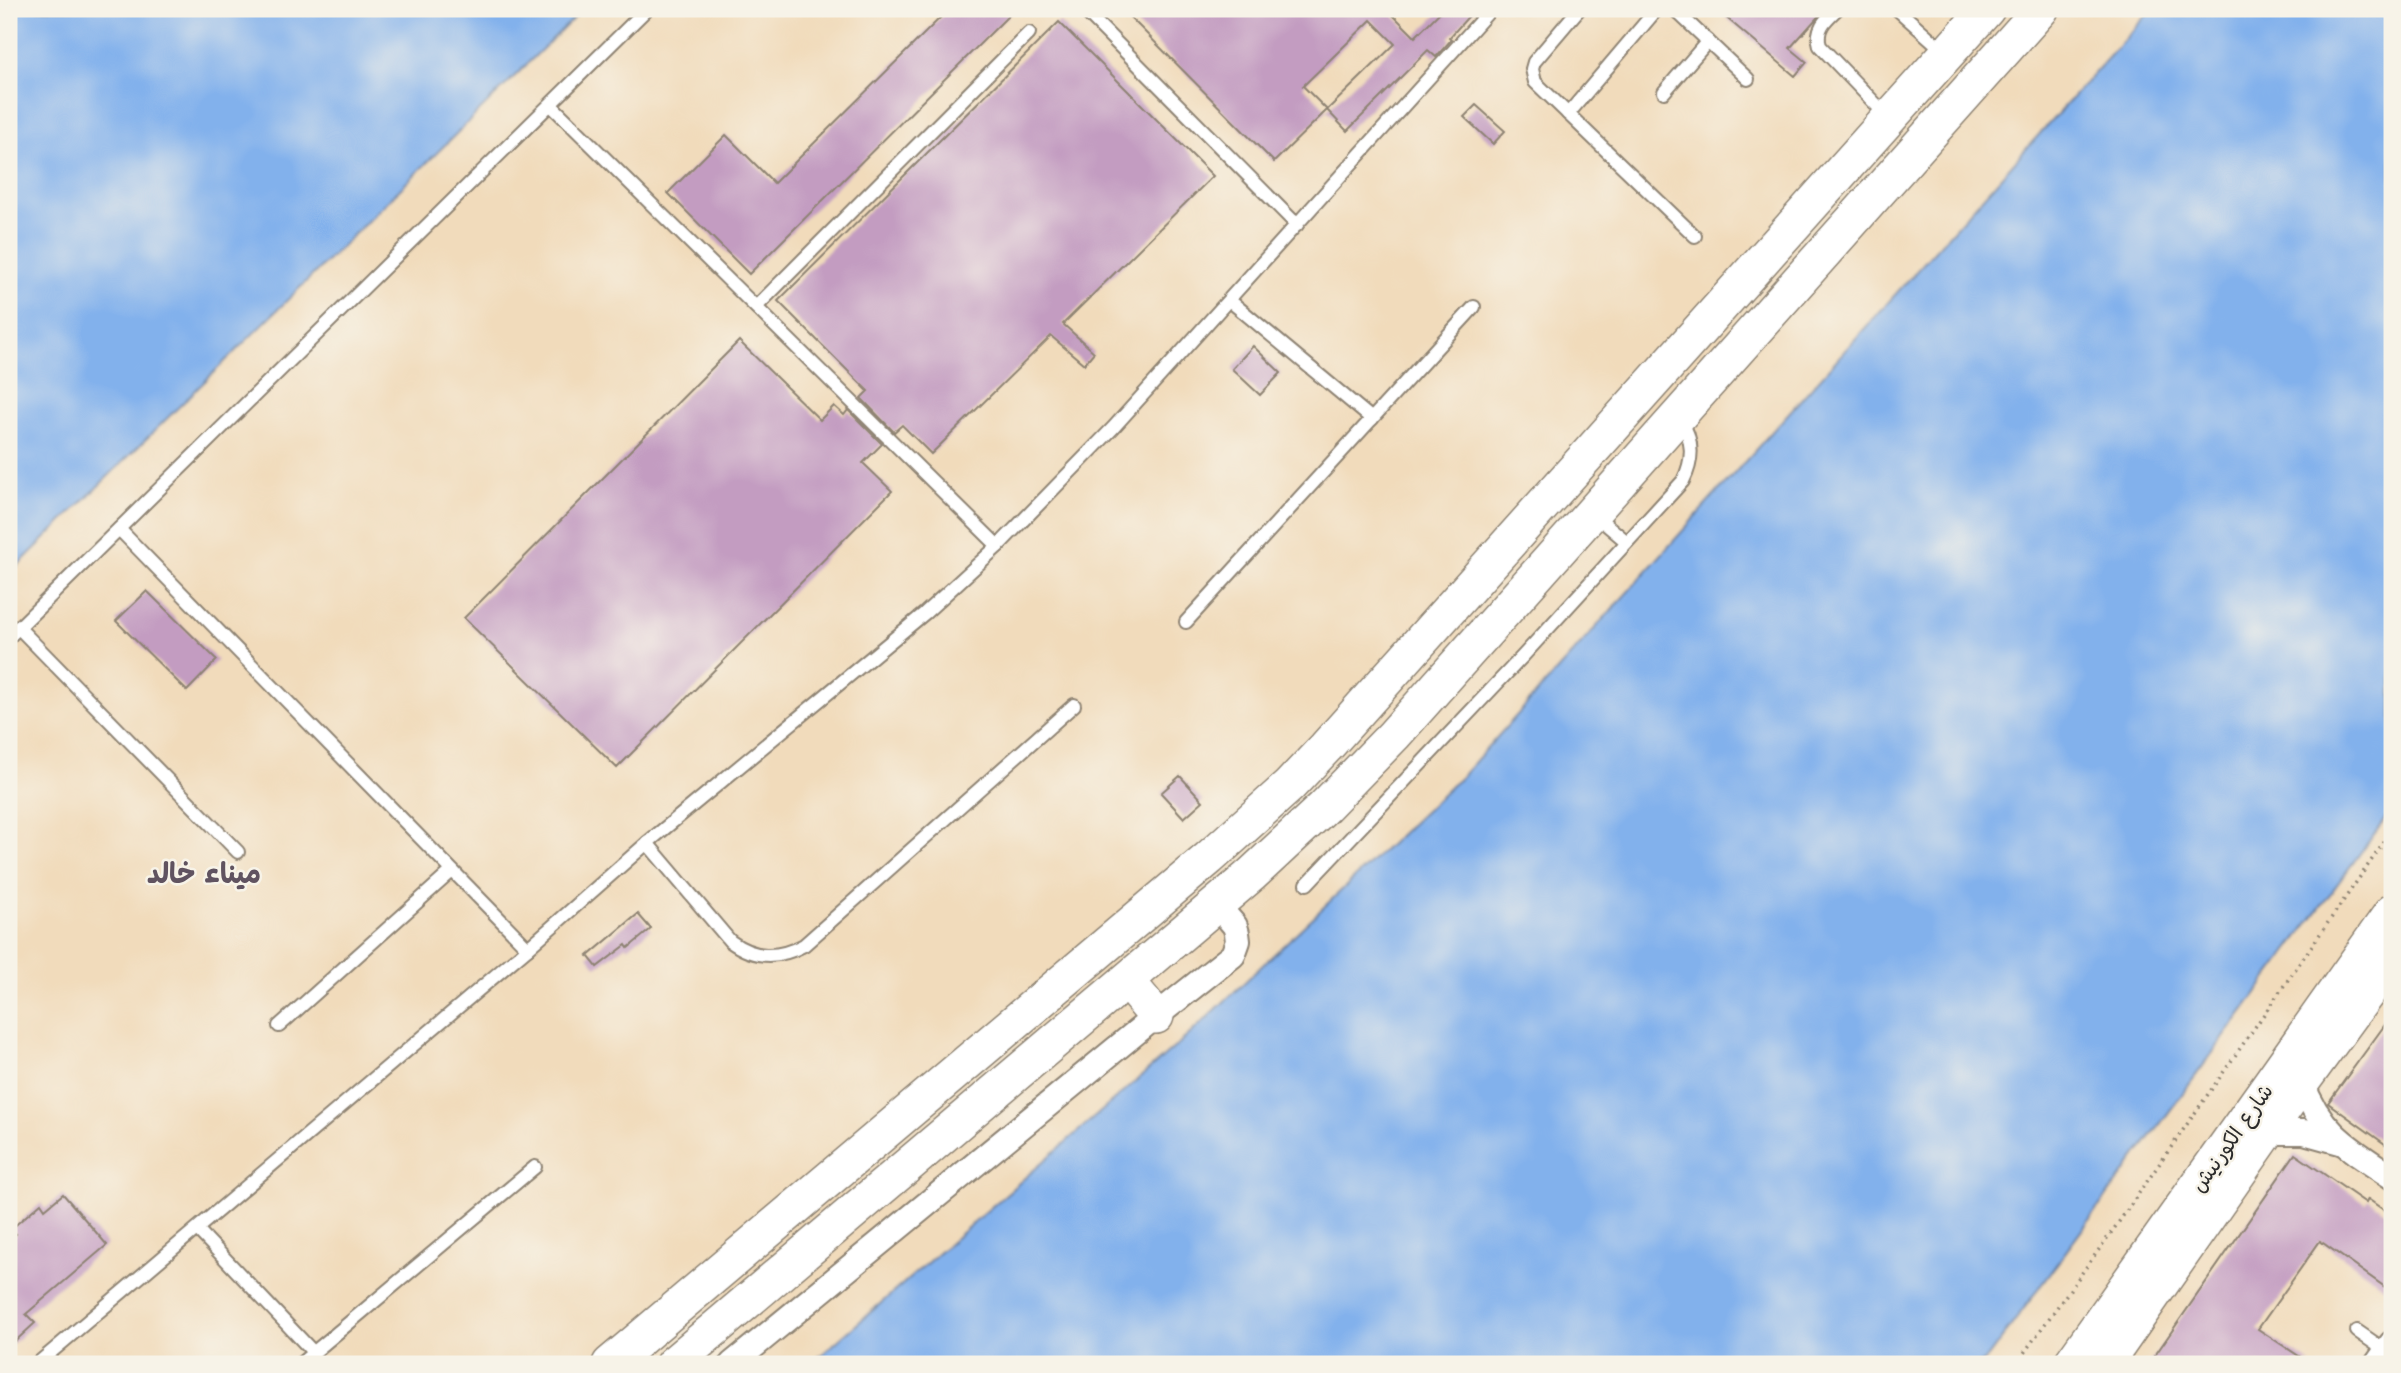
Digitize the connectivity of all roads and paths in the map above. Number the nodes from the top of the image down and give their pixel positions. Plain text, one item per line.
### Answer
1 (647, 9) edge
2 (1083, 9) edge
3 (1491, 9) edge
4 (1579, 9) edge
5 (1657, 9) edge
6 (1674, 9) edge
7 (1837, 9) edge
8 (1897, 9) edge
9 (1987, 9) edge
10 (2041, 9) edge
11 (1029, 33) dead end
12 (1708, 41) junction
13 (1947, 54) junction
14 (1748, 79) dead end
15 (1664, 92) dead end
16 (551, 105) junction
17 (1567, 114) junction
18 (1890, 119) junction
19 (1297, 225) junction
20 (1695, 236) dead end
21 (1229, 300) junction
22 (756, 307) junction
23 (1474, 307) dead end
24 (1677, 416) junction
25 (1372, 419) junction
26 (1592, 512) junction
27 (119, 529) junction
28 (1627, 542) junction
29 (998, 546) junction
30 (1186, 622) dead end
31 (14, 632) edge
32 (1074, 705) dead end
33 (2392, 831) edge
34 (647, 843) junction
35 (237, 852) dead end
36 (452, 870) junction
37 (1307, 884) dead end
38 (1216, 904) junction
39 (2392, 912) edge
40 (527, 948) junction
41 (2392, 959) edge
42 (1127, 981) junction
43 (1156, 1016) junction
44 (279, 1026) dead end
45 (2302, 1082) junction
46 (2267, 1132) junction
47 (2340, 1142) junction
48 (535, 1167) dead end
49 (2392, 1177) edge
50 (198, 1229) junction
51 (2357, 1331) dead end
52 (314, 1353) junction
53 (2385, 1353) edge
54 (37, 1364) edge
55 (300, 1364) edge
56 (610, 1364) edge
57 (673, 1364) edge
58 (732, 1364) edge
59 (2016, 1364) edge
60 (2071, 1364) edge
61 (2105, 1364) edge

1 - 16 lane
2 - 19 lane
3 - 19 lane
4 - 17 lane
5 - 17 lane
6 - 12 lane
7 - 18 lane
8 - 13 lane
9 - 13 street
10 - 24 street
11 - 22 lane
12 - 14 lane
12 - 15 lane
13 - 18 street
16 - 22 lane
16 - 27 lane
17 - 20 lane
18 - 56 street
19 - 21 lane
21 - 25 lane
21 - 29 lane
22 - 29 lane
23 - 25 lane
24 - 26 street
24 - 28 lane
25 - 30 lane
26 - 28 lane
26 - 38 street
27 - 31 lane
27 - 36 lane
28 - 37 lane
29 - 34 lane
31 - 35 lane
32 - 34 lane
33 - 59 path
34 - 40 lane
36 - 40 lane
36 - 44 lane
38 - 42 street
38 - 43 street
39 - 60 street, شارع الكورنيش
40 - 50 lane
41 - 45 street, شارع الكورنيش
42 - 43 street
42 - 57 street
43 - 58 street
45 - 46 street, شارع الكورنيش
45 - 47 street
46 - 47 street
46 - 61 street, شارع الكورنيش
47 - 49 street
48 - 52 lane
50 - 52 lane
50 - 54 lane
51 - 53 lane
52 - 55 lane

